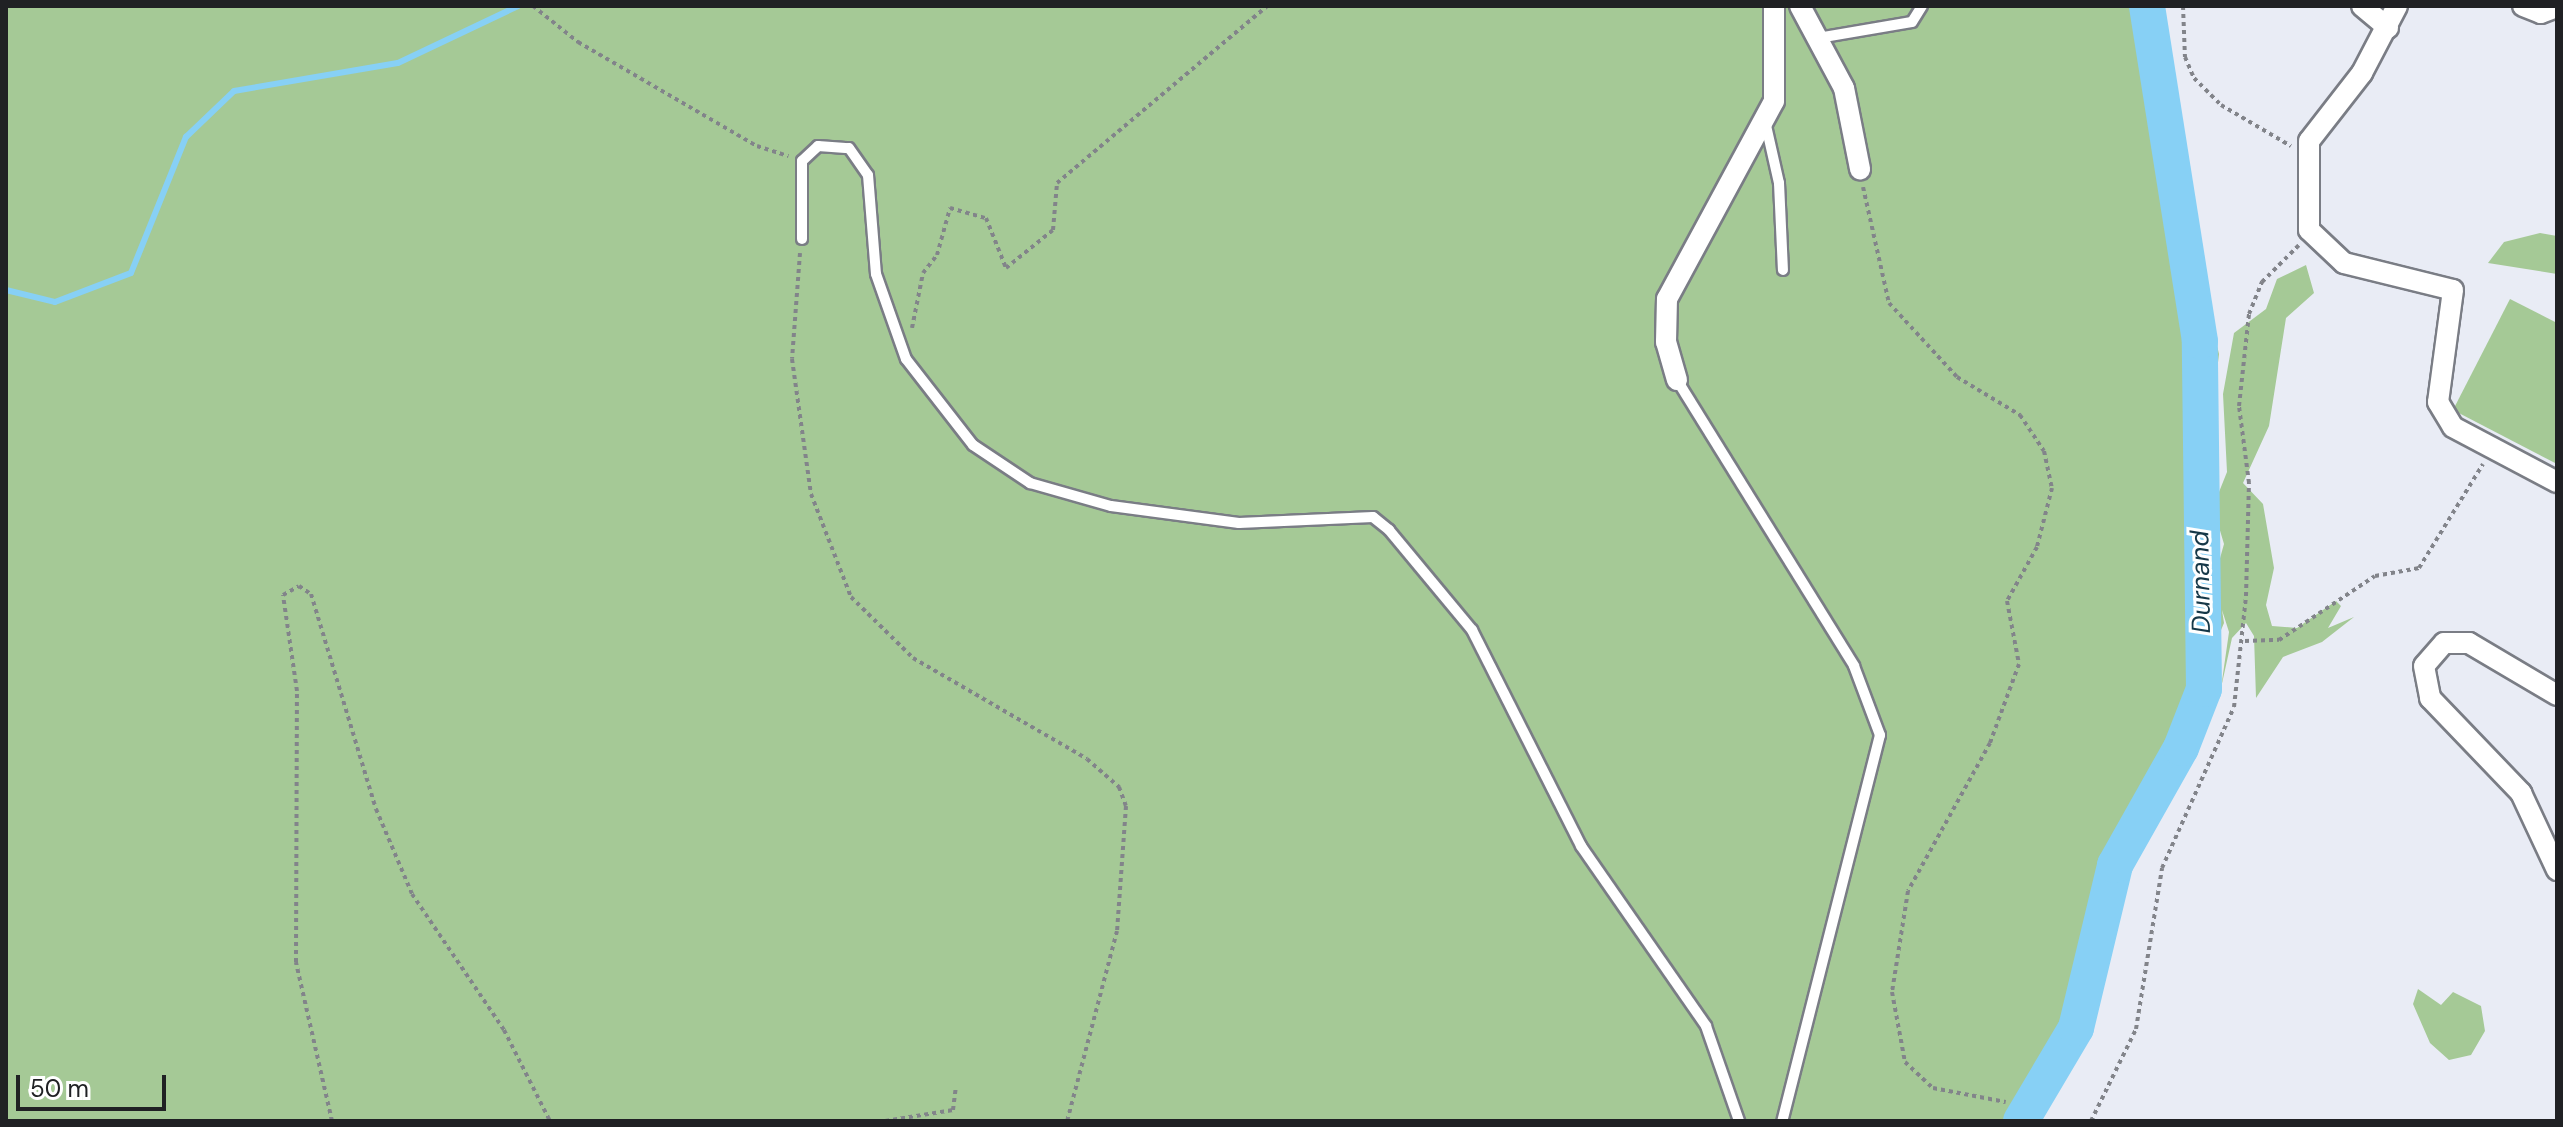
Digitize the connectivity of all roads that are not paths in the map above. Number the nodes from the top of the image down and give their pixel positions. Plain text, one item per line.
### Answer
1 (1774, 6) edge
2 (1800, 6) edge
3 (1922, 6) edge
4 (2362, 6) edge
5 (2523, 6) edge
6 (2557, 7) edge
7 (2392, 19) edge
8 (1818, 38) junction
9 (1765, 121) junction
10 (1860, 169) road end
11 (802, 239) road end
12 (1783, 270) dead end
13 (1677, 380) joint
14 (2557, 482) edge
15 (2557, 695) edge
16 (2557, 870) edge
17 (1739, 1121) edge
18 (1782, 1121) edge

1 - 9 street
2 - 8 street
3 - 8 lane
4 - 7 street
5 - 6 street
7 - 14 street
8 - 10 street
9 - 12 lane
9 - 13 street
11 - 17 lane
13 - 18 lane
15 - 16 street

